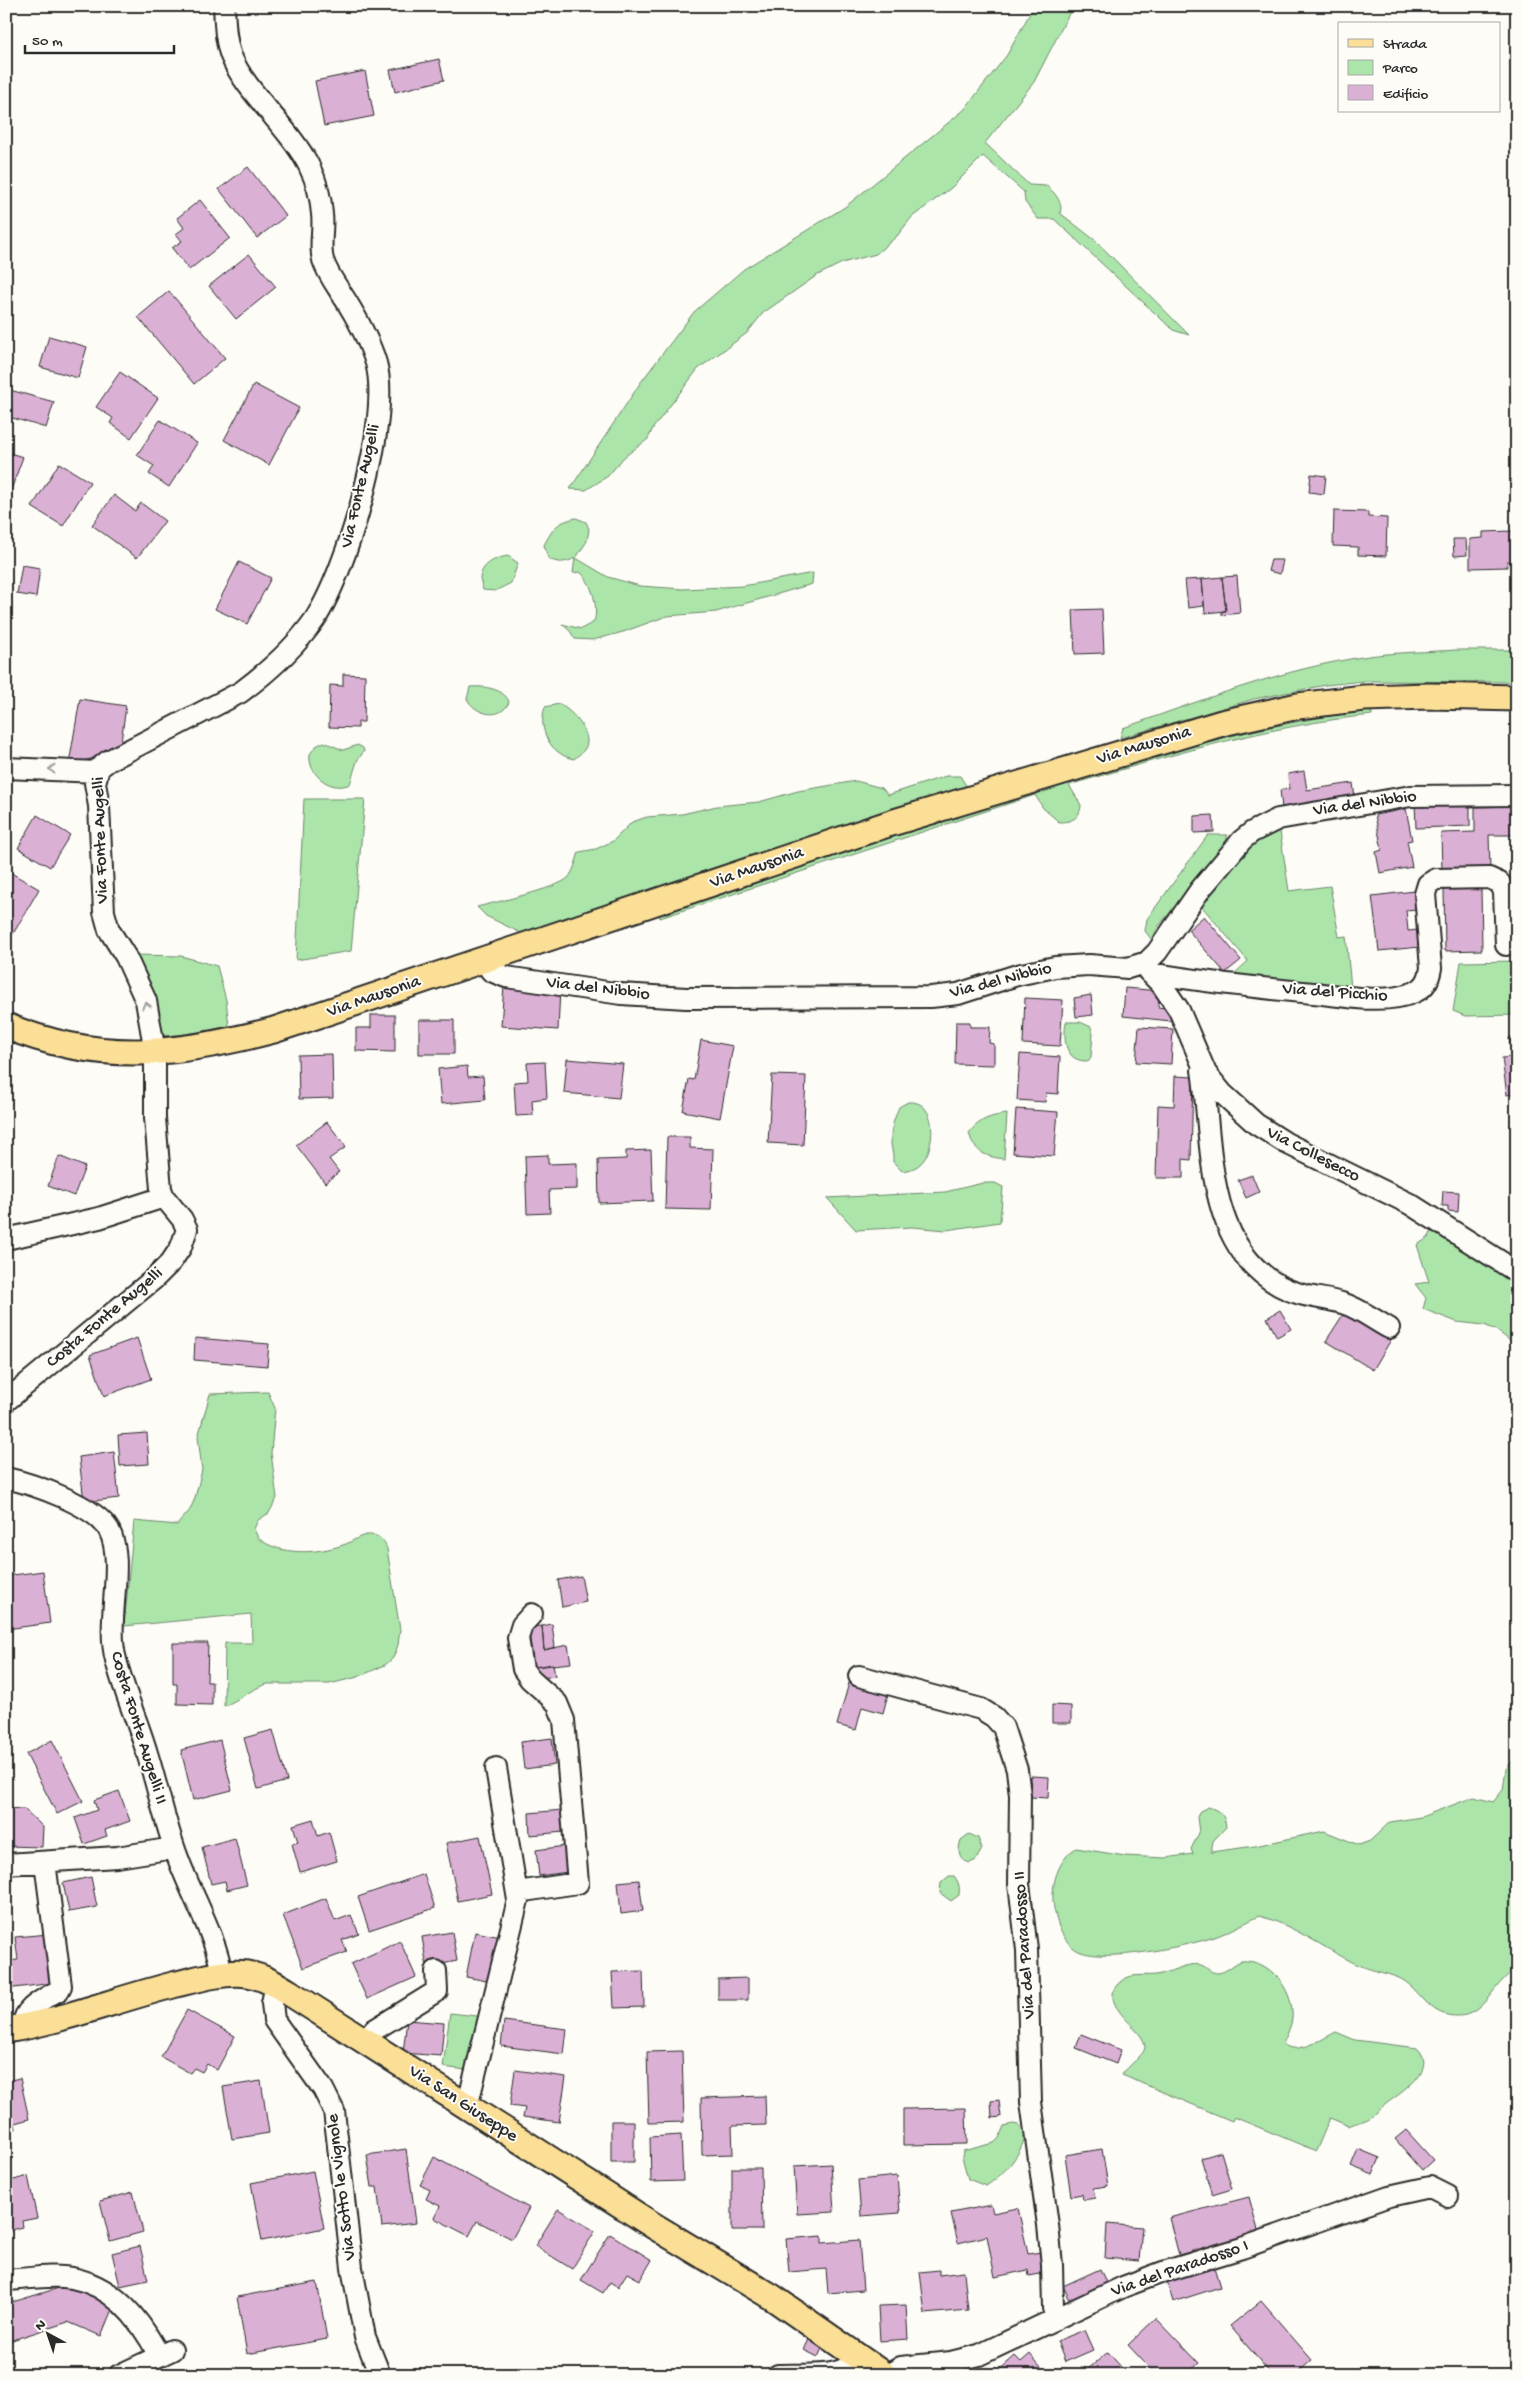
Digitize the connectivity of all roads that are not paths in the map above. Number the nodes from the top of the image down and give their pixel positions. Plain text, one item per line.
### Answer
1 (224, 6) edge
2 (1517, 698) edge
3 (6, 768) edge
4 (97, 772) junction
5 (1517, 795) edge
6 (1506, 945) dead end
7 (484, 960) junction
8 (1146, 969) junction
9 (6, 1026) edge
10 (155, 1052) junction
11 (1201, 1064) junction
12 (164, 1197) junction
13 (6, 1239) edge
14 (1517, 1272) edge
15 (1389, 1328) dead end
16 (6, 1401) edge
17 (6, 1478) edge
18 (532, 1614) dead end
19 (859, 1676) dead end
20 (496, 1768) dead end
21 (174, 1848) junction
22 (45, 1862) junction
23 (6, 1864) edge
24 (517, 1892) junction
25 (436, 1971) dead end
26 (222, 1975) junction
27 (276, 1984) junction
28 (15, 2029) edge
29 (367, 2042) junction
30 (467, 2107) junction
31 (1448, 2196) dead end
32 (6, 2280) edge
33 (1056, 2319) junction
34 (860, 2357) junction
35 (119, 2375) edge
36 (380, 2375) edge
37 (778, 2375) edge
38 (884, 2375) edge
39 (888, 2375) edge

1 - 4 street, Via Fonte Augelli
2 - 7 main road, Via Mausonia
4 -> 3 street
10 -> 4 street, Via Fonte Augelli
5 - 8 street, Via del Nibbio
6 - 8 street, Via del Picchio
7 - 8 street, Via del Nibbio
7 - 10 main road, Via Mausonia
8 - 11 street, Via Collesecco
9 - 10 main road, Via Mausonia
10 - 12 street, Costa Fonte Augelli
11 - 14 street, Via Collesecco
11 - 15 street
12 - 13 street
12 - 16 street, Costa Fonte Augelli
17 - 21 street, Costa Fonte Augelli II
18 - 24 street
19 - 33 street, Via del Paradosso II
20 - 24 street
21 - 22 street
21 - 26 street, Costa Fonte Augelli II
22 - 23 street
22 - 28 street
24 - 30 street
25 - 29 street
26 - 27 main road, Via San Giuseppe
26 - 28 main road, Via San Giuseppe
27 - 29 main road, Via San Giuseppe
27 - 36 street, Via Sotto le Vignole
29 - 30 main road, Via San Giuseppe
30 - 34 main road, Via San Giuseppe
31 - 33 street, Via del Paradosso I
32 - 35 street
33 - 39 street, Via del Paradosso I
34 - 37 street
34 - 38 main road, Via San Giuseppe

